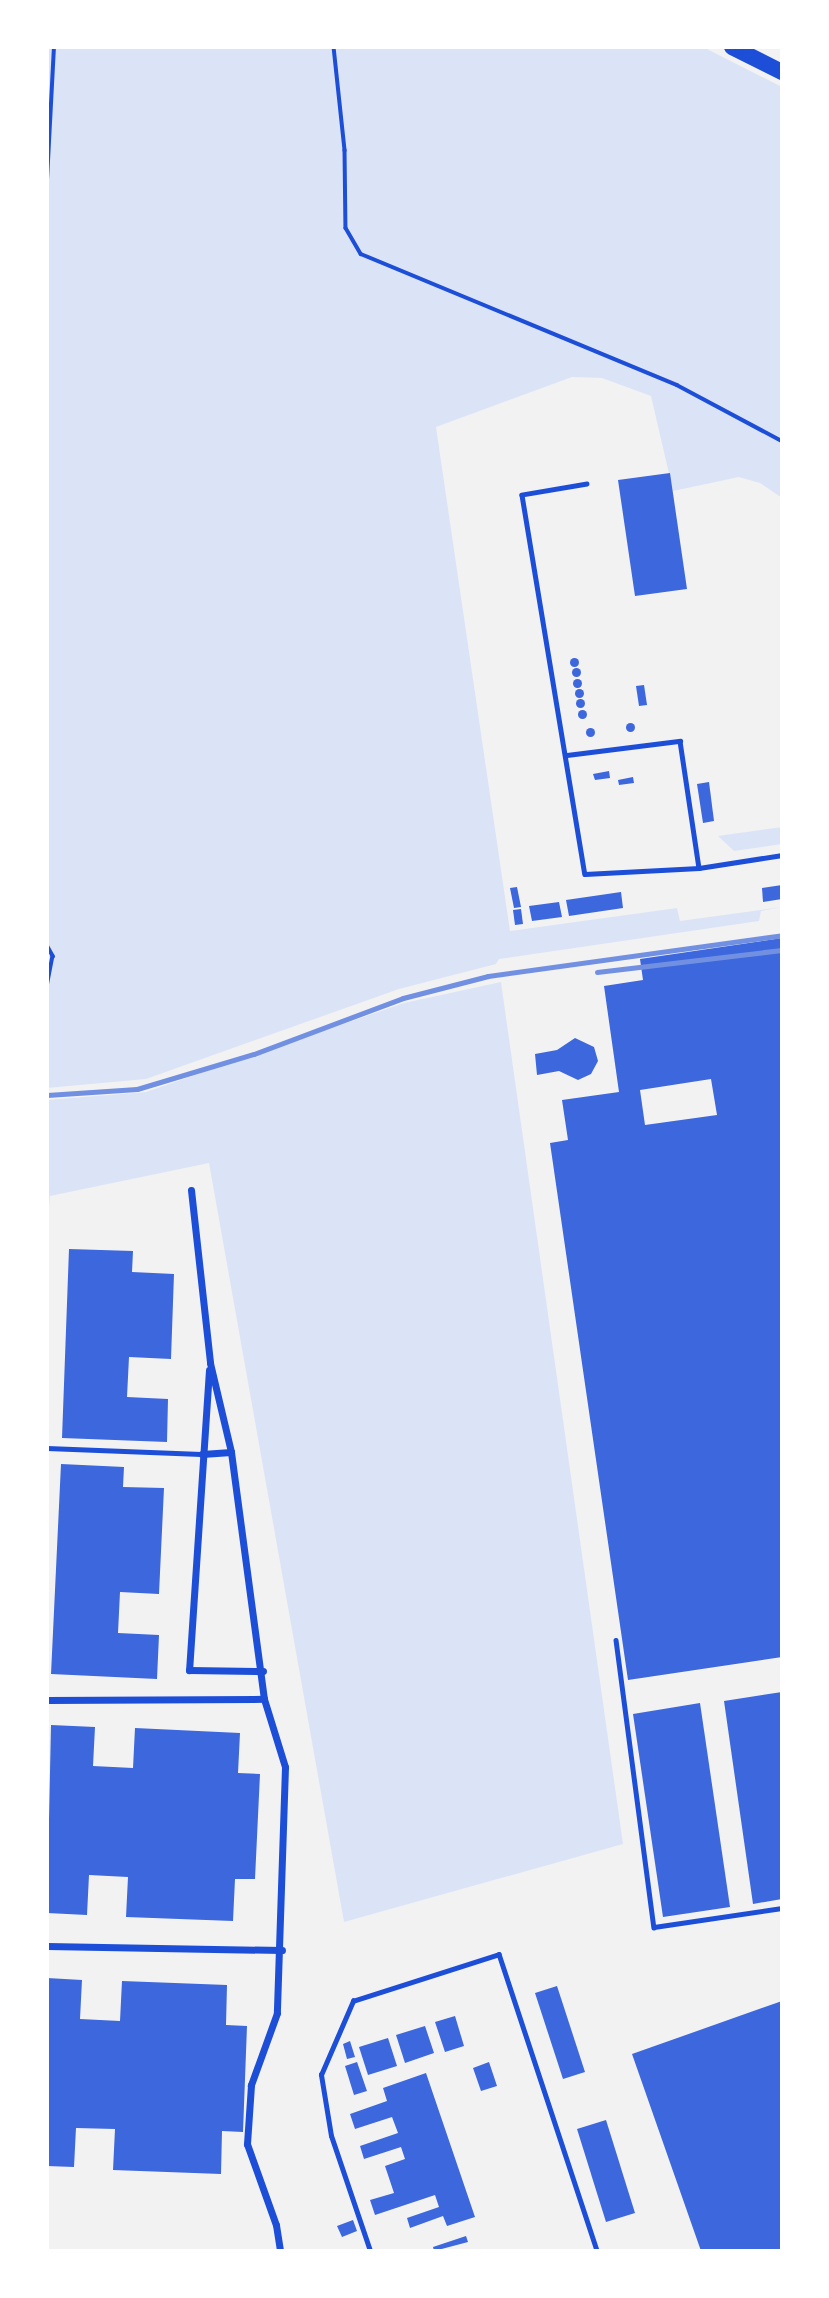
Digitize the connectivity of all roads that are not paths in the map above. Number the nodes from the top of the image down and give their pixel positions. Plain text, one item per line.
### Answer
1 (732, 47) edge
2 (782, 72) edge
3 (587, 484) dead end
4 (567, 755) junction
5 (782, 855) edge
6 (699, 868) junction
7 (191, 1190) dead end
8 (209, 1363) junction
9 (47, 1448) edge
10 (231, 1452) junction
11 (202, 1454) junction
12 (616, 1640) dead end
13 (263, 1671) junction
14 (264, 1699) junction
15 (47, 1700) edge
16 (782, 1908) edge
17 (47, 1946) edge
18 (282, 1950) junction
19 (280, 2251) edge
20 (370, 2251) edge
21 (597, 2251) edge

1 - 2 highway
3 - 4 lane
4 - 6 lane
4 - 6 lane
5 - 6 lane
7 - 8 street
8 - 10 street
8 - 11 street
9 - 11 lane
10 - 11 street
10 - 13 street
11 - 13 street
12 - 16 lane
13 - 14 street
14 - 15 street
14 - 18 street
17 - 18 street
18 - 19 street
20 - 21 lane

